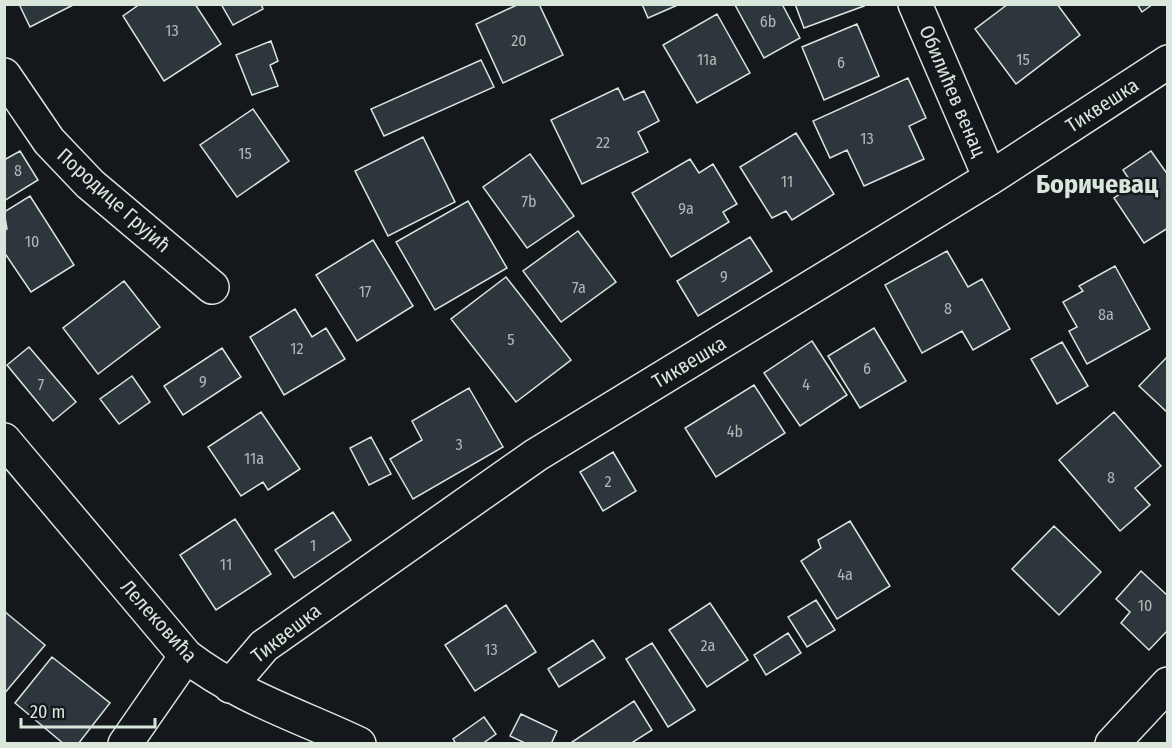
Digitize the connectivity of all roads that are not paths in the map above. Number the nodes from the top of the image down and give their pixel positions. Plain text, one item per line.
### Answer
1 (915, 4) edge
2 (1167, 62) edge
3 (4, 75) edge
4 (990, 178) junction
5 (212, 287) dead end
6 (4, 441) edge
7 (186, 656) junction
8 (1167, 684) edge
9 (230, 686) junction
10 (125, 744) edge
11 (359, 744) edge
12 (1112, 744) edge

1 - 4 street, Обилићев венац
2 - 4 street, Тиквешка
3 - 5 street, Породице Грујић
4 - 9 street, Тиквешка
6 - 7 street, Лелековића
7 - 9 street, Лелековића
7 - 10 street
8 - 12 street
9 - 11 street, Лелековића

